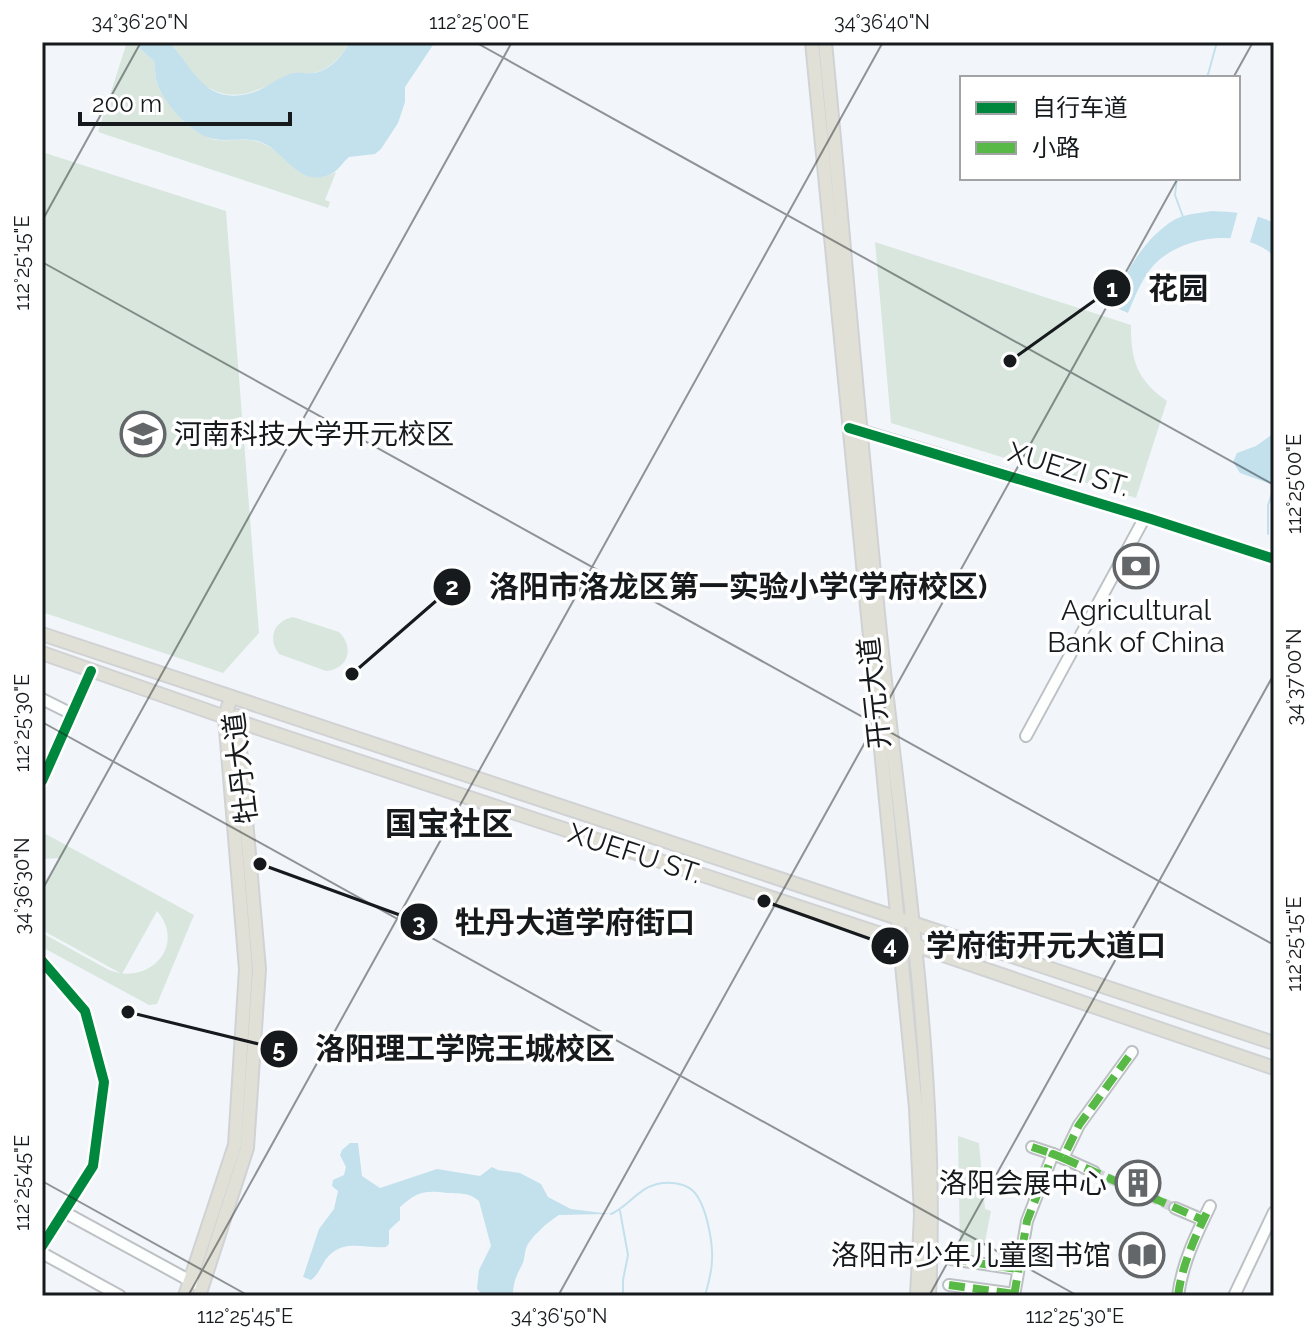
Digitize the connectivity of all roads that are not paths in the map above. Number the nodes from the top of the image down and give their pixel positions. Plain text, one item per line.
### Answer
1 (812, 42) edge
2 (825, 42) edge
3 (855, 431) junction
4 (1145, 518) junction
5 (1274, 561) edge
6 (42, 634) edge
7 (42, 653) edge
8 (91, 671) junction
9 (231, 697) junction
10 (44, 700) edge
11 (70, 713) junction
12 (225, 717) junction
13 (239, 722) junction
14 (1026, 736) dead end
15 (42, 781) edge
16 (897, 917) junction
17 (913, 922) junction
18 (900, 940) junction
19 (914, 945) junction
20 (42, 961) edge
21 (1189, 1015) junction
22 (1181, 1036) junction
23 (1274, 1043) edge
24 (1132, 1052) dead end
25 (1274, 1068) edge
26 (1032, 1147) dead end
27 (1058, 1156) junction
28 (1094, 1172) tunnel mouth
29 (1210, 1206) dead end
30 (1175, 1208) tunnel mouth
31 (64, 1212) junction
32 (1274, 1212) edge
33 (1203, 1220) junction
34 (42, 1246) edge
35 (42, 1253) edge
36 (951, 1259) dead end
37 (1017, 1269) junction
38 (949, 1285) dead end
39 (197, 1288) edge
40 (1014, 1295) edge
41 (120, 1296) edge
42 (185, 1296) edge
43 (917, 1296) edge
44 (929, 1296) edge
45 (1178, 1296) edge
46 (1234, 1296) edge

1 - 3 main road, 开元大道
2 - 3 main road, 开元大道
3 - 4 street, XUEZI ST.
3 - 16 main road, 开元大道
3 - 17 main road, 开元大道
4 - 5 street, XUEZI ST.
4 - 14 street
6 - 9 main road, XUEFU ST.
7 - 8 main road, XUEFU ST.
8 - 11 street
8 - 12 main road, XUEFU ST.
9 - 12 main road, 牡丹大道
9 - 13 main road, 牡丹大道
9 - 16 main road, XUEFU ST.
10 - 11 street
11 - 15 street
12 - 13 main road, XUEFU ST.
12 - 39 main road, 牡丹大道
13 - 18 main road, XUEFU ST.
13 - 39 main road, 牡丹大道
16 - 17 main road, XUEFU ST.
16 - 18 main road, 开元大道
17 - 19 main road, 开元大道
17 - 21 main road, XUEFU ST.
18 - 19 main road, XUEFU ST.
18 - 43 main road, 开元大道
19 - 22 main road, XUEFU ST.
19 - 44 main road, 开元大道
20 - 31 street
21 - 22 main road
21 - 23 main road, XUEFU ST.
22 - 25 main road, XUEFU ST.
24 - 27 street
26 - 27 street
27 - 28 street
27 - 37 street
29 - 33 street
30 - 33 street
31 - 34 street
31 - 39 street
32 - 46 street
33 - 45 street
35 - 41 street
36 - 37 street
37 - 40 street
38 - 40 street
39 - 42 main road, 牡丹大道

